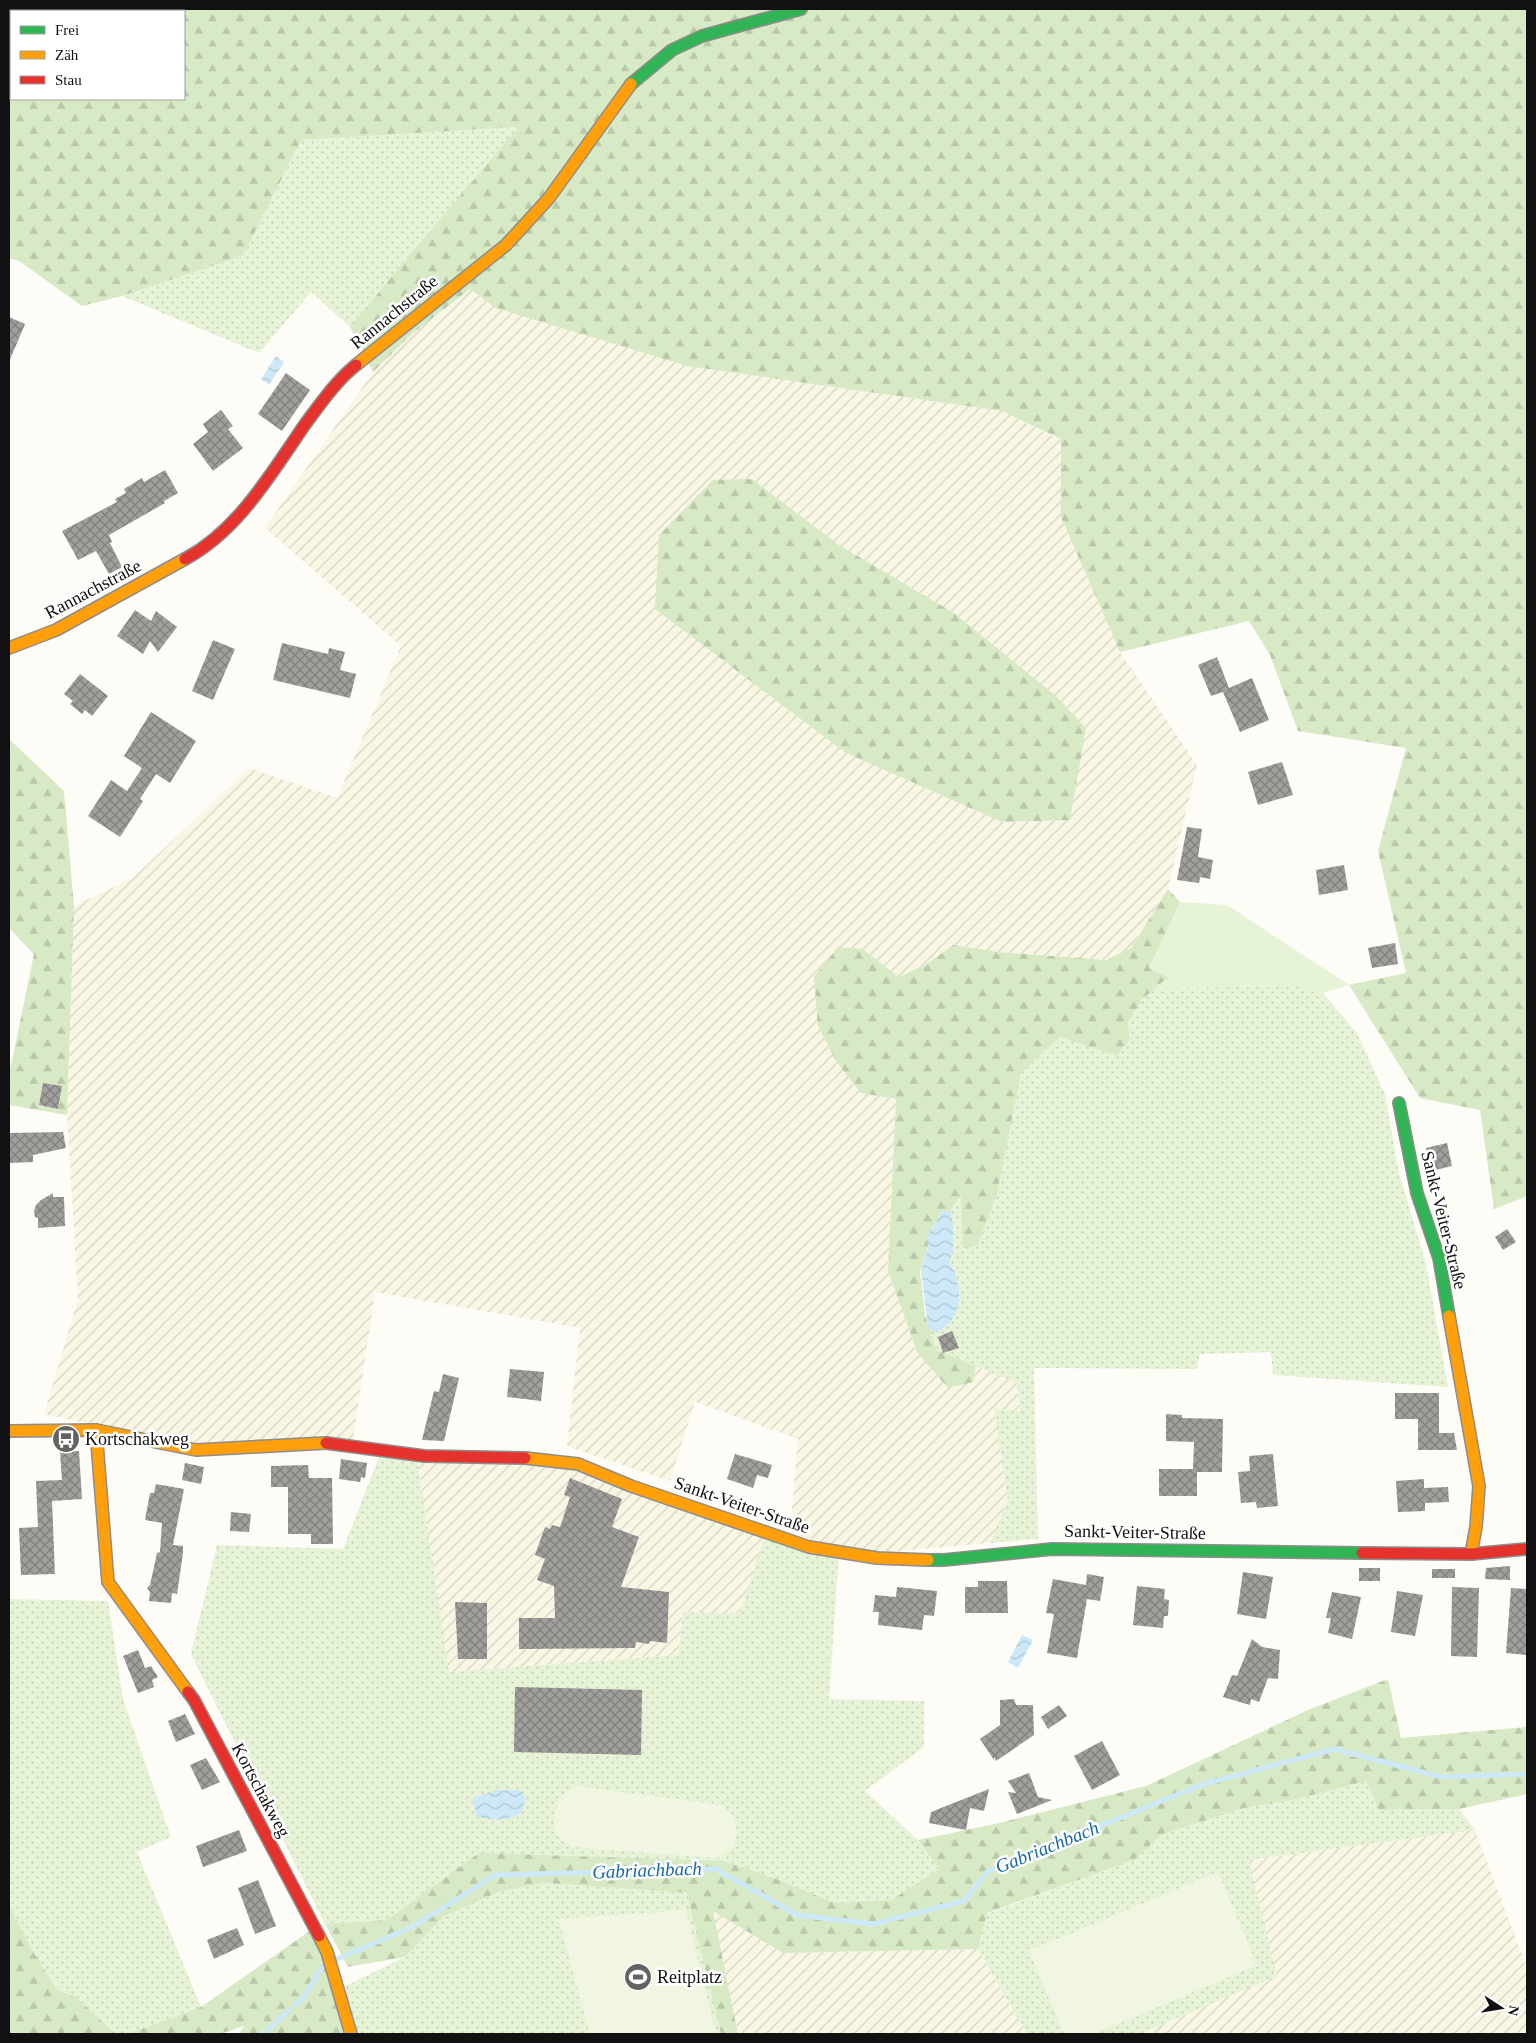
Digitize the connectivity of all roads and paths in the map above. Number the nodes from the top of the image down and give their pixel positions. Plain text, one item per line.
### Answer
1 (801, 9) edge
2 (9, 648) edge
3 (1399, 1103) dead end
4 (96, 1430) junction
5 (9, 1431) edge
6 (1527, 1549) edge
7 (1471, 1554) junction
8 (351, 2034) edge

1 - 2 street, Rannachstraße
3 - 7 street, Sankt-Veiter-Straße
4 - 5 street, Sankt-Veiter-Straße
4 - 7 street, Sankt-Veiter-Straße
4 - 8 street, Kortschakweg
6 - 7 street, Sankt-Veiter-Straße

